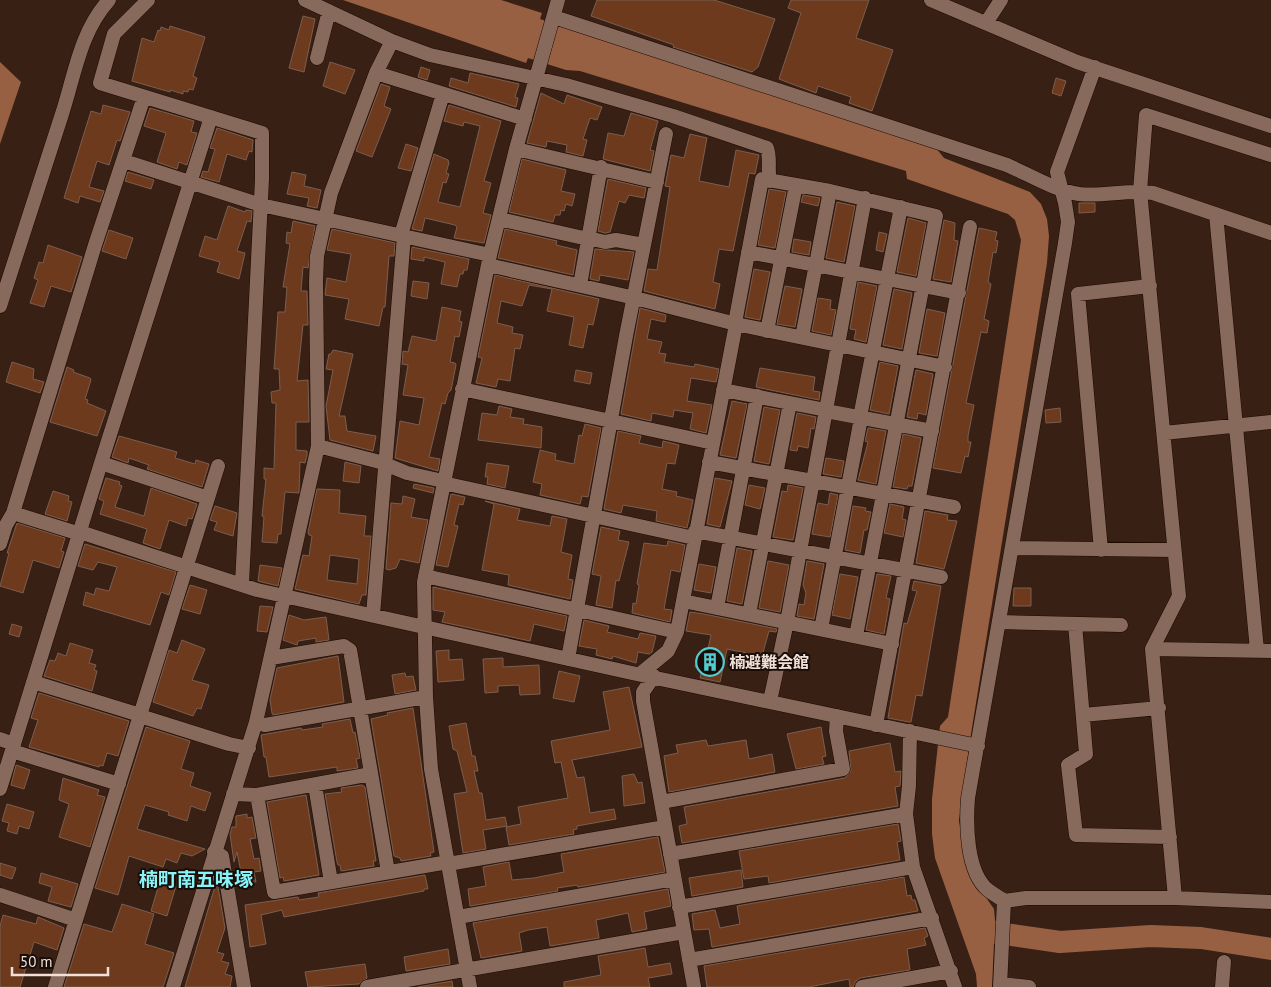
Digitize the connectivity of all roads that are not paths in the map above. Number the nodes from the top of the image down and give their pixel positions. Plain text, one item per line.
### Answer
1 (109, 0) edge
2 (148, 0) edge
3 (305, 0) edge
4 (558, 0) edge
5 (931, 0) edge
6 (1001, 0) edge
7 (329, 11) junction
8 (553, 18) junction
9 (986, 23) junction
10 (392, 42) junction
11 (317, 58) dead end
12 (1095, 67) junction
13 (376, 73) junction
14 (536, 80) junction
15 (443, 94) junction
16 (144, 97) junction
17 (211, 117) junction
18 (525, 119) junction
19 (1271, 126) edge
20 (666, 134) dead end
21 (516, 149) junction
22 (1271, 155) edge
23 (124, 161) junction
24 (601, 167) junction
25 (770, 181) junction
26 (657, 182) junction
27 (189, 183) junction
28 (796, 185) junction
29 (1063, 190) junction
30 (830, 191) junction
31 (1140, 191) junction
32 (865, 198) junction
33 (261, 205) junction
34 (901, 207) junction
35 (1216, 214) junction
36 (324, 219) junction
37 (498, 220) junction
38 (970, 227) dead end
39 (1271, 234) edge
40 (402, 236) junction
41 (588, 238) junction
42 (644, 245) junction
43 (748, 252) junction
44 (782, 259) junction
45 (489, 260) junction
46 (816, 265) junction
47 (851, 272) junction
48 (888, 280) junction
49 (580, 286) junction
50 (923, 286) junction
51 (1150, 286) junction
52 (959, 293) junction
53 (635, 298) junction
54 (0, 306) edge
55 (736, 323) junction
56 (767, 330) junction
57 (802, 337) junction
58 (838, 345) junction
59 (874, 352) junction
60 (908, 359) junction
61 (945, 367) junction
62 (462, 389) junction
63 (723, 390) junction
64 (757, 396) junction
65 (790, 403) junction
66 (826, 410) junction
67 (861, 418) junction
68 (611, 420) junction
69 (1271, 422) edge
70 (896, 424) junction
71 (1236, 426) junction
72 (932, 431) junction
73 (1164, 433) junction
74 (713, 443) junction
75 (318, 446) junction
76 (709, 462) junction
77 (100, 463) junction
78 (386, 464) junction
79 (218, 466) dead end
80 (743, 468) junction
81 (777, 474) junction
82 (813, 481) junction
83 (443, 482) junction
84 (848, 488) junction
85 (882, 494) junction
86 (208, 498) junction
87 (919, 501) junction
88 (954, 507) dead end
89 (14, 513) junction
90 (593, 516) junction
91 (80, 533) junction
92 (695, 534) junction
93 (730, 538) junction
94 (0, 544) edge
95 (763, 544) junction
96 (1012, 548) junction
97 (1101, 550) junction
98 (1174, 550) junction
99 (800, 551) junction
100 (834, 558) junction
101 (869, 564) junction
102 (187, 566) junction
103 (906, 571) junction
104 (425, 576) junction
105 (941, 577) dead end
106 (242, 584) junction
107 (683, 601) junction
108 (284, 602) junction
109 (717, 608) junction
110 (577, 609) junction
111 (749, 614) junction
112 (373, 615) junction
113 (787, 622) junction
114 (1000, 622) junction
115 (1075, 624) junction
116 (1121, 625) dead end
117 (821, 629) junction
118 (424, 630) junction
119 (677, 632) junction
120 (856, 636) junction
121 (892, 644) junction
122 (1152, 649) junction
123 (1264, 650) edge
124 (271, 658) junction
125 (568, 659) junction
126 (647, 675) junction
127 (33, 682) junction
128 (426, 697) junction
129 (770, 701) junction
130 (360, 708) junction
131 (1159, 708) junction
132 (140, 715) junction
133 (1083, 715) junction
134 (837, 716) junction
135 (256, 722) junction
136 (876, 725) junction
137 (910, 731) junction
138 (0, 739) edge
139 (975, 745) junction
140 (13, 747) junction
141 (249, 748) junction
142 (371, 774) junction
143 (119, 784) junction
144 (315, 785) junction
145 (0, 789) edge
146 (233, 794) junction
147 (257, 795) junction
148 (661, 802) junction
149 (906, 814) junction
150 (665, 827) junction
151 (1170, 837) junction
152 (214, 852) junction
153 (670, 854) junction
154 (448, 863) junction
155 (913, 867) junction
156 (388, 872) junction
157 (674, 879) junction
158 (331, 882) junction
159 (0, 896) edge
160 (1175, 898) junction
161 (1004, 901) junction
162 (1271, 902) edge
163 (679, 907) junction
164 (458, 917) junction
165 (932, 918) junction
166 (76, 920) junction
167 (684, 932) junction
168 (689, 960) junction
169 (1224, 962) dead end
170 (467, 970) junction
171 (951, 972) junction
172 (1000, 986) edge
173 (55, 987) edge
174 (173, 987) edge
175 (244, 987) edge
176 (367, 987) edge
177 (470, 987) edge
178 (691, 987) edge
179 (862, 987) edge
180 (955, 987) edge
181 (1030, 987) edge
182 (1222, 987) edge

1 - 54 street
2 - 16 street
3 - 7 street
4 - 8 street
5 - 9 street
6 - 9 street
7 - 10 street
7 - 11 street
8 - 14 street
8 - 29 street
9 - 12 street
10 - 13 street
10 - 14 street
12 - 19 street
12 - 29 street
13 - 15 street
13 - 36 street
14 - 18 street
14 - 25 street
15 - 18 street
15 - 40 street
16 - 17 street
16 - 23 street
17 - 27 street
17 - 33 street
18 - 21 street
20 - 26 street
21 - 24 street
21 - 37 street
22 - 31 street
23 - 27 street
23 - 89 street
24 - 26 street
24 - 41 street
25 - 28 street
25 - 43 street
26 - 42 street
27 - 33 street
27 - 77 street
28 - 30 street
28 - 44 street
29 - 31 street
29 - 96 street
30 - 32 street
30 - 46 street
31 - 35 street
31 - 51 street
32 - 34 street
32 - 47 street
33 - 36 street
33 - 106 street
34 - 48 street
34 - 50 street
35 - 39 street
35 - 71 street
36 - 40 street
36 - 75 street
37 - 41 street
37 - 45 street
38 - 52 street
40 - 45 street
40 - 78 street
41 - 42 street
41 - 49 street
42 - 53 street
43 - 44 street
43 - 55 street
44 - 46 street
44 - 56 street
45 - 49 street
45 - 62 street
46 - 47 street
46 - 57 street
47 - 48 street
47 - 58 street
48 - 50 street
48 - 59 street
49 - 53 street
50 - 52 street
50 - 60 street
51 - 73 street
51 - 97 street
52 - 61 street
53 - 55 street
53 - 68 street
55 - 56 street
55 - 63 street
56 - 57 street
57 - 58 street
58 - 59 street
58 - 66 street
59 - 60 street
59 - 67 street
60 - 61 street
60 - 70 street
61 - 72 street
62 - 68 street
62 - 83 street
63 - 64 street
63 - 74 street
64 - 65 street
64 - 80 street
65 - 66 street
65 - 81 street
66 - 67 street
66 - 82 street
67 - 70 street
67 - 84 street
68 - 74 street
68 - 90 street
69 - 71 street
70 - 72 street
70 - 85 street
71 - 73 street
71 - 123 street
72 - 87 street
73 - 98 street
74 - 76 street
75 - 78 street
75 - 108 street
76 - 80 street
76 - 92 street
77 - 86 street
77 - 91 street
78 - 83 street
78 - 112 street
79 - 86 street
80 - 81 street
80 - 93 street
81 - 82 street
81 - 95 street
82 - 84 street
82 - 99 street
83 - 90 street
83 - 104 street
84 - 85 street
84 - 100 street
85 - 87 street
85 - 101 street
86 - 102 street
87 - 88 street
87 - 103 street
89 - 91 street
89 - 94 street
90 - 92 street
90 - 110 street
91 - 102 street
91 - 127 street
92 - 93 street
92 - 107 street
93 - 95 street
93 - 109 street
95 - 99 street
95 - 111 street
96 - 97 street
96 - 114 street
97 - 98 street
98 - 122 street
99 - 100 street
99 - 113 street
100 - 101 street
100 - 117 street
101 - 103 street
101 - 120 street
102 - 106 street
102 - 132 street
103 - 105 street
103 - 121 street
104 - 110 street
104 - 118 street
106 - 108 street
107 - 109 street
107 - 119 street
108 - 112 street
108 - 124 street
109 - 111 street
110 - 119 street
110 - 125 street
111 - 113 street
112 - 118 street
113 - 117 street
113 - 129 street
114 - 115 street
114 - 139 street
115 - 116 street
115 - 133 street
117 - 120 street
118 - 125 street
118 - 128 street
119 - 126 street
120 - 121 street
121 - 136 street
122 - 123 street
122 - 131 street
124 - 130 street
124 - 135 street
125 - 126 street
126 - 129 street
126 - 148 street
127 - 132 street
127 - 140 street
128 - 130 street
128 - 154 street
129 - 134 street
130 - 135 street
130 - 142 street
131 - 133 street
131 - 151 street
132 - 141 street
132 - 143 street
133 - 151 street
134 - 136 street
134 - 148 street
135 - 141 street
136 - 137 street
137 - 139 street
137 - 149 street
138 - 140 street
139 - 161 street
140 - 143 street
140 - 145 street
141 - 146 street
142 - 144 street
142 - 156 street
143 - 166 street
144 - 147 street
144 - 158 street
146 - 147 street
146 - 152 street
147 - 158 street
148 - 150 street
149 - 153 street
149 - 155 street
150 - 153 street
150 - 154 street
151 - 160 street
152 - 174 street
152 - 175 street
153 - 157 street
154 - 156 street
154 - 164 street
155 - 163 street
155 - 165 street
156 - 158 street
157 - 163 street
157 - 164 street
159 - 166 street
160 - 161 street
160 - 162 street
161 - 172 street
163 - 167 street
164 - 170 street
165 - 168 street
165 - 171 street
166 - 173 street
167 - 168 street
167 - 170 street
168 - 178 street
169 - 182 street
170 - 176 street
170 - 177 street
171 - 179 street
171 - 180 street
172 - 181 street

